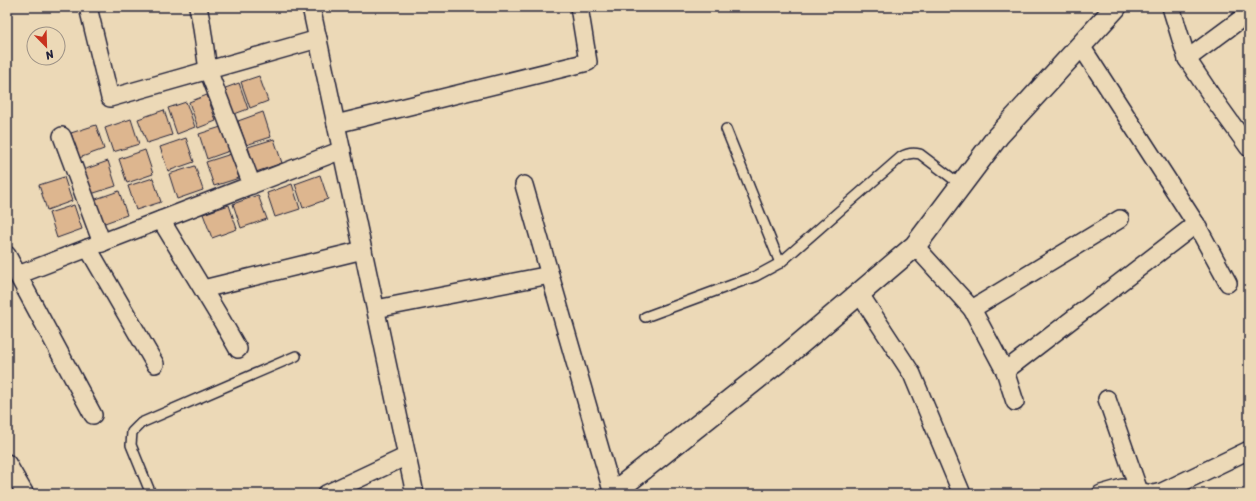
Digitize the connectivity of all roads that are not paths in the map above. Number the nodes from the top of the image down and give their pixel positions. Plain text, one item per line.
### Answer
1 (88, 7) edge
2 (198, 7) edge
3 (579, 7) edge
4 (1116, 7) edge
5 (1171, 7) edge
6 (314, 8) edge
7 (1249, 14) edge
8 (318, 39) junction
9 (1081, 46) junction
10 (1187, 59) junction
11 (208, 70) junction
12 (336, 124) junction
13 (726, 129) dead end
14 (62, 136) dead end
15 (1249, 148) edge
16 (342, 150) junction
17 (252, 185) junction
18 (524, 185) dead end
19 (961, 185) junction
20 (1120, 219) dead end
21 (161, 220) junction
22 (1196, 224) junction
23 (95, 246) junction
24 (915, 246) junction
25 (363, 250) junction
26 (7, 257) edge
27 (780, 263) junction
28 (18, 275) junction
29 (550, 275) junction
30 (1228, 283) dead end
31 (203, 289) junction
32 (859, 294) junction
33 (376, 309) junction
34 (972, 309) junction
35 (645, 317) dead end
36 (238, 349) dead end
37 (296, 356) dead end
38 (155, 364) dead end
39 (1006, 371) junction
40 (1107, 399) dead end
41 (1015, 402) dead end
42 (93, 415) dead end
43 (1249, 450) edge
44 (407, 456) junction
45 (7, 463) edge
46 (17, 488) edge
47 (1140, 492) edge
48 (151, 494) edge
49 (326, 494) edge
50 (415, 494) edge
51 (612, 494) edge
52 (962, 494) edge
53 (1101, 494) edge

1 - 11 street
2 - 11 street
3 - 12 street
4 - 9 street
5 - 10 street
6 - 8 street
7 - 10 street
8 - 11 street
8 - 12 street
9 - 19 street
9 - 22 street
10 - 15 street
11 - 17 street
12 - 16 street
13 - 27 lane
14 - 23 street
16 - 17 street
16 - 25 street
17 - 21 street
18 - 29 street
19 - 24 street
19 - 27 lane
20 - 34 street
21 - 23 street
21 - 31 street
22 - 30 street
22 - 39 street
23 - 28 street
23 - 38 street
24 - 32 street
24 - 34 street
25 - 31 street
25 - 33 street
26 - 28 street
27 - 35 lane
28 - 42 street
29 - 33 street
29 - 51 street
31 - 36 street
32 - 51 street
32 - 52 street
33 - 44 street
34 - 39 street
37 - 48 lane
39 - 41 street
40 - 47 street
43 - 47 street
44 - 49 street
44 - 50 street
45 - 46 street
47 - 53 street

